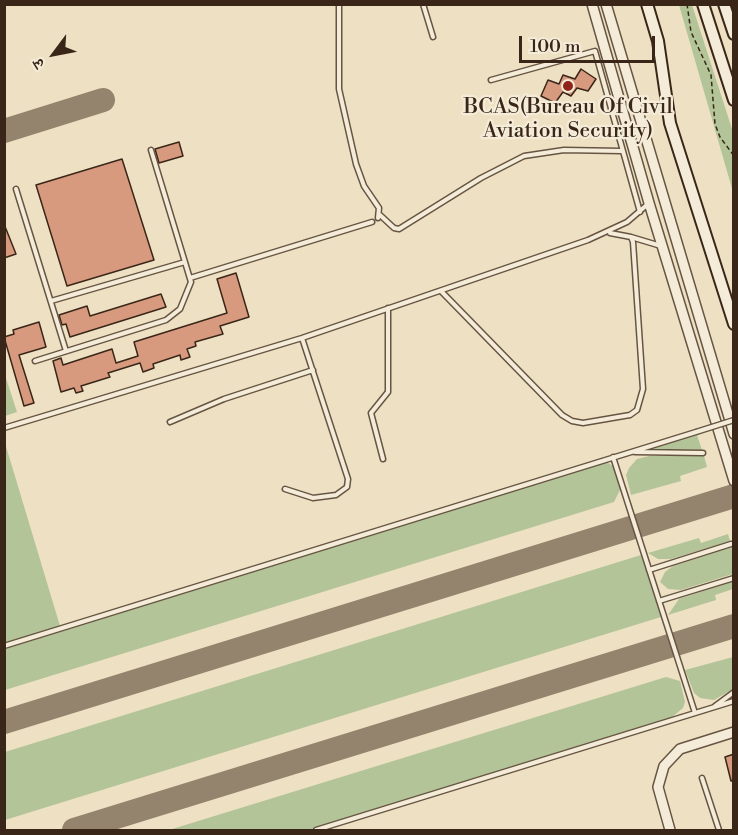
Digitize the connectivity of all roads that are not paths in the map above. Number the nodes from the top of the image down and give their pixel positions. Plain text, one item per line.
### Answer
1 (339, 4) edge
2 (423, 4) edge
3 (592, 4) edge
4 (606, 4) edge
5 (647, 4) edge
6 (703, 4) edge
7 (724, 4) edge
8 (734, 34) edge
9 (433, 37) dead end
10 (492, 80) dead end
11 (734, 100) edge
12 (151, 150) dead end
13 (622, 151) junction
14 (16, 189) dead end
15 (649, 203) junction
16 (640, 212) junction
17 (372, 222) dead end
18 (608, 232) junction
19 (631, 237) junction
20 (662, 246) junction
21 (186, 262) junction
22 (190, 278) junction
23 (441, 291) junction
24 (51, 301) junction
25 (388, 308) junction
26 (734, 324) edge
27 (302, 338) junction
28 (66, 351) junction
29 (35, 361) dead end
30 (313, 370) junction
31 (734, 420) edge
32 (170, 422) dead end
33 (4, 428) edge
34 (734, 434) edge
35 (630, 452) junction
36 (703, 453) dead end
37 (614, 457) junction
38 (383, 459) dead end
39 (734, 481) edge
40 (285, 489) dead end
41 (731, 544) dead end
42 (649, 570) junction
43 (734, 578) edge
44 (659, 601) junction
45 (4, 646) edge
46 (734, 692) edge
47 (734, 701) edge
48 (711, 708) junction
49 (695, 713) junction
50 (734, 732) edge
51 (702, 778) dead end
52 (316, 831) edge
53 (670, 831) edge
54 (719, 831) edge

1 - 13 lane
2 - 9 lane
3 - 15 street
4 - 34 street
5 - 26 main road
6 - 11 main road
7 - 8 main road
10 - 13 lane
12 - 21 lane
13 - 16 lane
14 - 24 lane
15 - 16 lane
15 - 20 street
16 - 18 lane
17 - 22 lane
18 - 19 lane
18 - 23 lane
19 - 20 lane
19 - 23 lane
20 - 39 street
21 - 22 lane
21 - 24 lane
22 - 28 lane
23 - 25 lane
24 - 28 lane
25 - 27 lane
25 - 38 lane
27 - 30 lane
27 - 33 lane
28 - 29 lane
30 - 32 lane
30 - 40 lane
31 - 35 lane, bridge
35 - 36 lane
35 - 37 lane
37 - 42 lane
37 - 45 lane
41 - 42 lane
42 - 44 lane
43 - 44 lane
44 - 49 lane
46 - 48 lane
47 - 48 lane
48 - 49 lane
49 - 52 lane
50 - 53 street
51 - 54 lane

